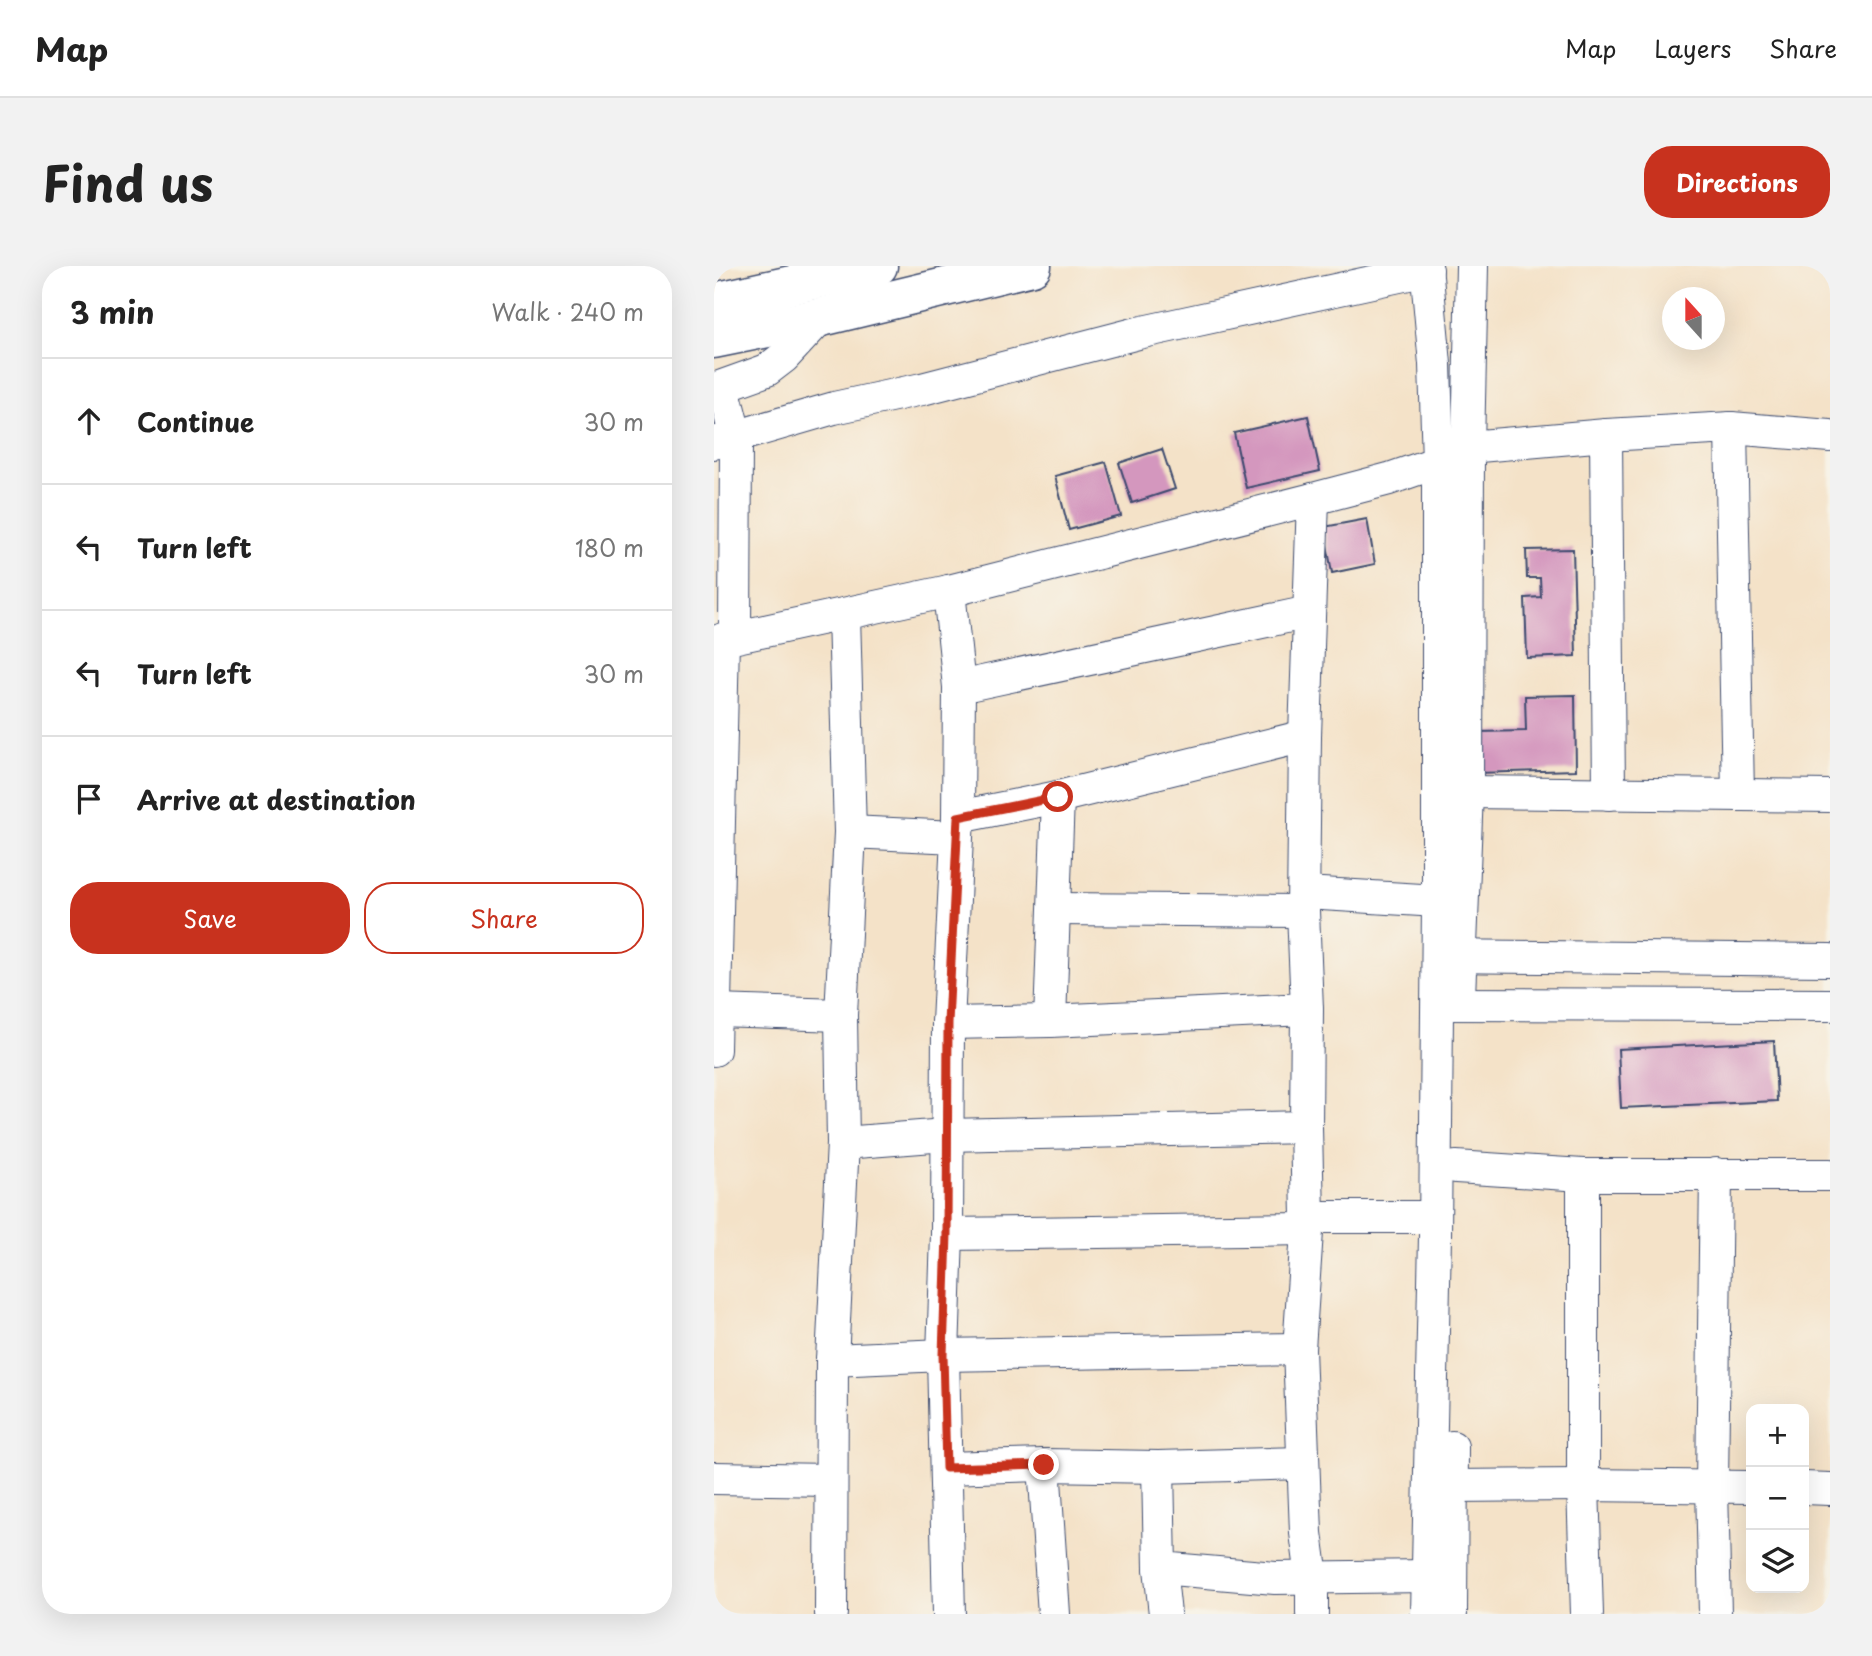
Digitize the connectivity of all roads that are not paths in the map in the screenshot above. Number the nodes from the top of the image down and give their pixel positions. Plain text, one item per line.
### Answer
1 (878, 266) edge
2 (1032, 266) edge
3 (1472, 266) edge
4 (1427, 268) edge
5 (714, 302) edge
6 (821, 317) junction
7 (714, 339) edge
8 (719, 388) edge
9 (1731, 428) junction
10 (1606, 435) junction
11 (1830, 436) edge
12 (725, 440) edge
13 (1468, 447) junction
14 (1438, 462) junction
15 (1312, 499) junction
16 (949, 591) junction
17 (1309, 612) junction
18 (844, 615) junction
19 (724, 639) edge
20 (959, 687) junction
21 (1305, 736) junction
22 (1467, 792) junction
23 (1608, 794) junction
24 (1738, 795) junction
25 (1830, 796) edge
26 (1058, 797) junction
27 (957, 827) junction
28 (850, 832) junction
29 (1438, 901) junction
30 (1304, 902) junction
31 (1055, 909) junction
32 (1449, 956) junction
33 (1830, 960) edge
34 (1448, 1003) junction
35 (1830, 1005) edge
36 (1307, 1009) junction
37 (716, 1010) junction
38 (841, 1015) junction
39 (1050, 1021) junction
40 (948, 1023) junction
41 (714, 1043) edge
42 (714, 1050) edge
43 (1306, 1127) junction
44 (946, 1135) junction
45 (843, 1143) junction
46 (1457, 1167) junction
47 (1716, 1174) junction
48 (1583, 1175) junction
49 (1830, 1175) edge
50 (1435, 1217) junction
51 (1307, 1223) junction
52 (947, 1234) junction
53 (1299, 1349) junction
54 (943, 1355) junction
55 (832, 1360) junction
56 (714, 1462) edge
57 (1303, 1464) junction
58 (1044, 1465) junction
59 (1158, 1467) junction
60 (946, 1468) junction
61 (714, 1480) edge
62 (831, 1480) junction
63 (1583, 1485) junction
64 (1452, 1486) junction
65 (1712, 1486) junction
66 (1746, 1487) edge
67 (1809, 1488) edge
68 (1830, 1489) edge
69 (1160, 1568) junction
70 (1428, 1576) junction
71 (1312, 1577) junction
72 (831, 1614) edge
73 (949, 1614) edge
74 (1054, 1614) edge
75 (1165, 1614) edge
76 (1312, 1614) edge
77 (1427, 1614) edge
78 (1451, 1614) edge
79 (1587, 1614) edge
80 (1715, 1614) edge

1 - 5 highway
2 - 6 highway
3 - 13 street
4 - 12 street
4 - 14 street
6 - 7 highway
6 - 8 street
8 - 12 street
9 - 10 street
9 - 11 street
9 - 24 street
10 - 13 street
10 - 23 street
12 - 19 street
13 - 14 street
13 - 22 street
14 - 15 street
14 - 29 street
15 - 16 street
15 - 17 street
16 - 18 street
16 - 20 street
17 - 20 street
17 - 21 street
18 - 19 street
18 - 28 street
19 - 37 street
20 - 27 street
21 - 26 street
21 - 30 street
22 - 23 street
22 - 32 street
23 - 24 street
24 - 25 street
26 - 27 street
26 - 31 street
27 - 28 street
27 - 40 street
28 - 38 street
29 - 30 street
29 - 32 street
30 - 31 street
30 - 36 street
31 - 39 street
32 - 33 street
32 - 34 street
34 - 35 street
34 - 46 street
34 - 50 street
36 - 39 street
36 - 43 street
37 - 38 street
37 - 41 street
38 - 45 street
39 - 40 street
40 - 44 street
41 - 42 street
43 - 44 street
43 - 51 street
44 - 45 street
44 - 52 street
45 - 55 street
46 - 48 street
46 - 64 street
47 - 48 street
47 - 49 street
47 - 65 street
48 - 63 street
50 - 51 street
50 - 70 street
51 - 52 street
51 - 53 street
52 - 54 street
53 - 54 street
53 - 57 street
54 - 55 street
54 - 60 street
55 - 62 street
56 - 61 street
57 - 59 street
57 - 71 street
58 - 59 street
58 - 60 street
58 - 74 street
59 - 69 street
60 - 73 street
61 - 62 street
62 - 72 street
63 - 64 street
63 - 65 street
63 - 79 street
64 - 78 street
65 - 66 street
65 - 80 street
67 - 68 street
69 - 71 street
69 - 75 street
70 - 71 street
70 - 77 street
71 - 76 street

